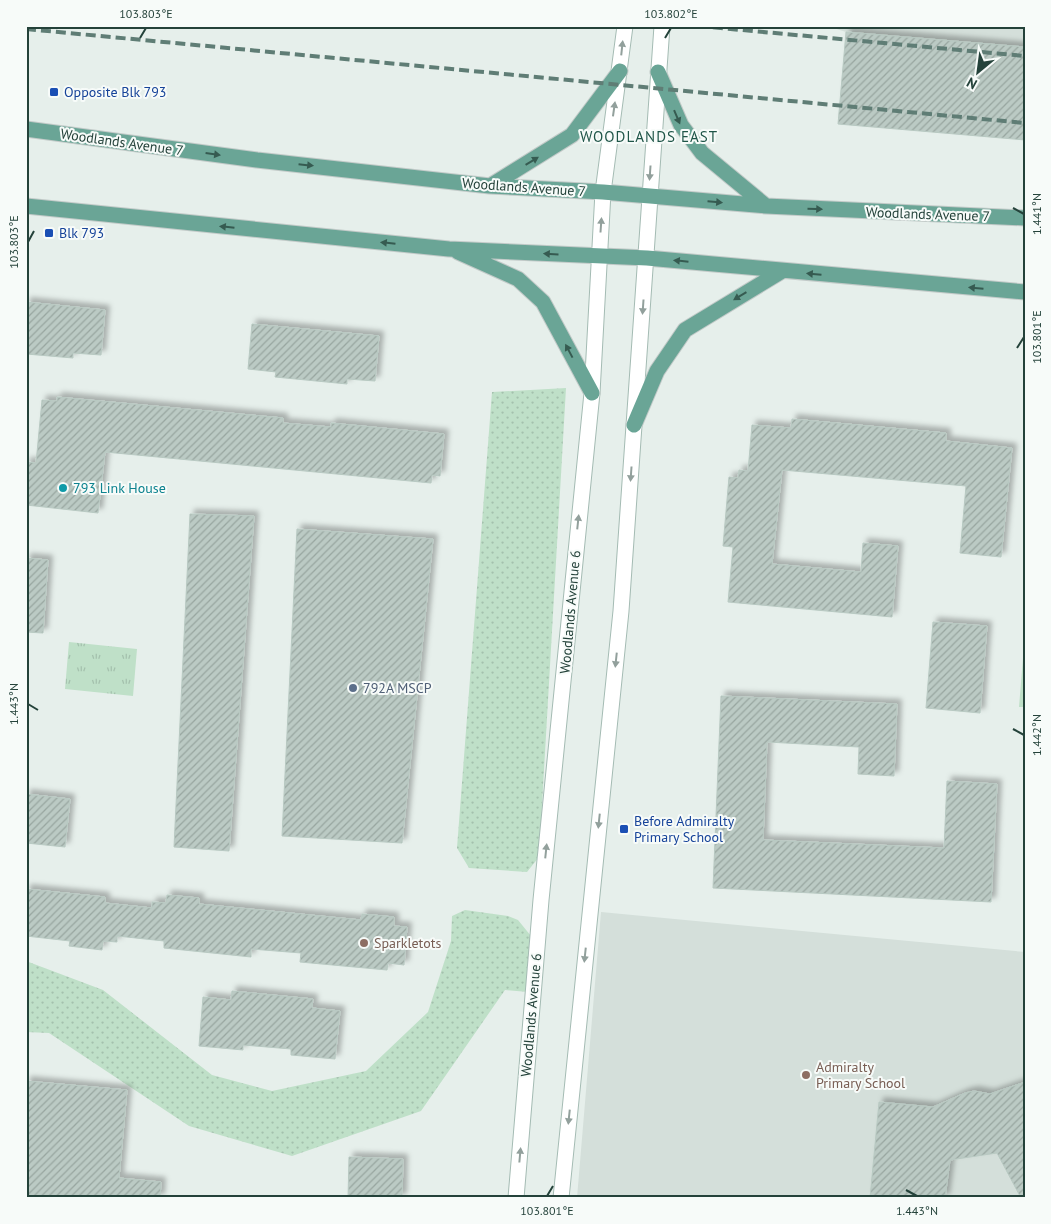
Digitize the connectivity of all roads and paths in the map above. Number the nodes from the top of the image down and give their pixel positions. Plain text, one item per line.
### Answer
1 (625, 26) edge
2 (662, 26) edge
3 (620, 70) junction
4 (658, 72) junction
5 (26, 129) edge
6 (490, 186) junction
7 (603, 192) junction
8 (648, 197) junction
9 (26, 206) edge
10 (766, 206) junction
11 (1025, 218) edge
12 (450, 249) junction
13 (599, 257) junction
14 (647, 258) junction
15 (782, 271) junction
16 (1025, 292) edge
17 (592, 394) junction
18 (634, 425) junction
19 (516, 1198) edge
20 (561, 1198) edge

3 -> 1 street, Woodlands Avenue 6
2 - 4 street
6 -> 3 main road
7 -> 3 street, Woodlands Avenue 6
4 -> 8 street
4 -> 10 main road
5 -> 6 main road, Woodlands Avenue 7
6 - 7 main road, Woodlands Avenue 7
7 - 8 main road, Woodlands Avenue 7
13 -> 7 street, Woodlands Avenue 6
8 -> 10 main road, Woodlands Avenue 7
8 - 14 street
12 -> 9 main road
10 -> 11 main road, Woodlands Avenue 7
13 -> 12 main road
17 -> 12 main road
13 - 14 main road
13 - 17 street, Woodlands Avenue 6
15 -> 14 main road
14 -> 18 street
16 -> 15 main road
15 -> 18 main road
19 -> 17 street, Woodlands Avenue 6
18 -> 20 street

